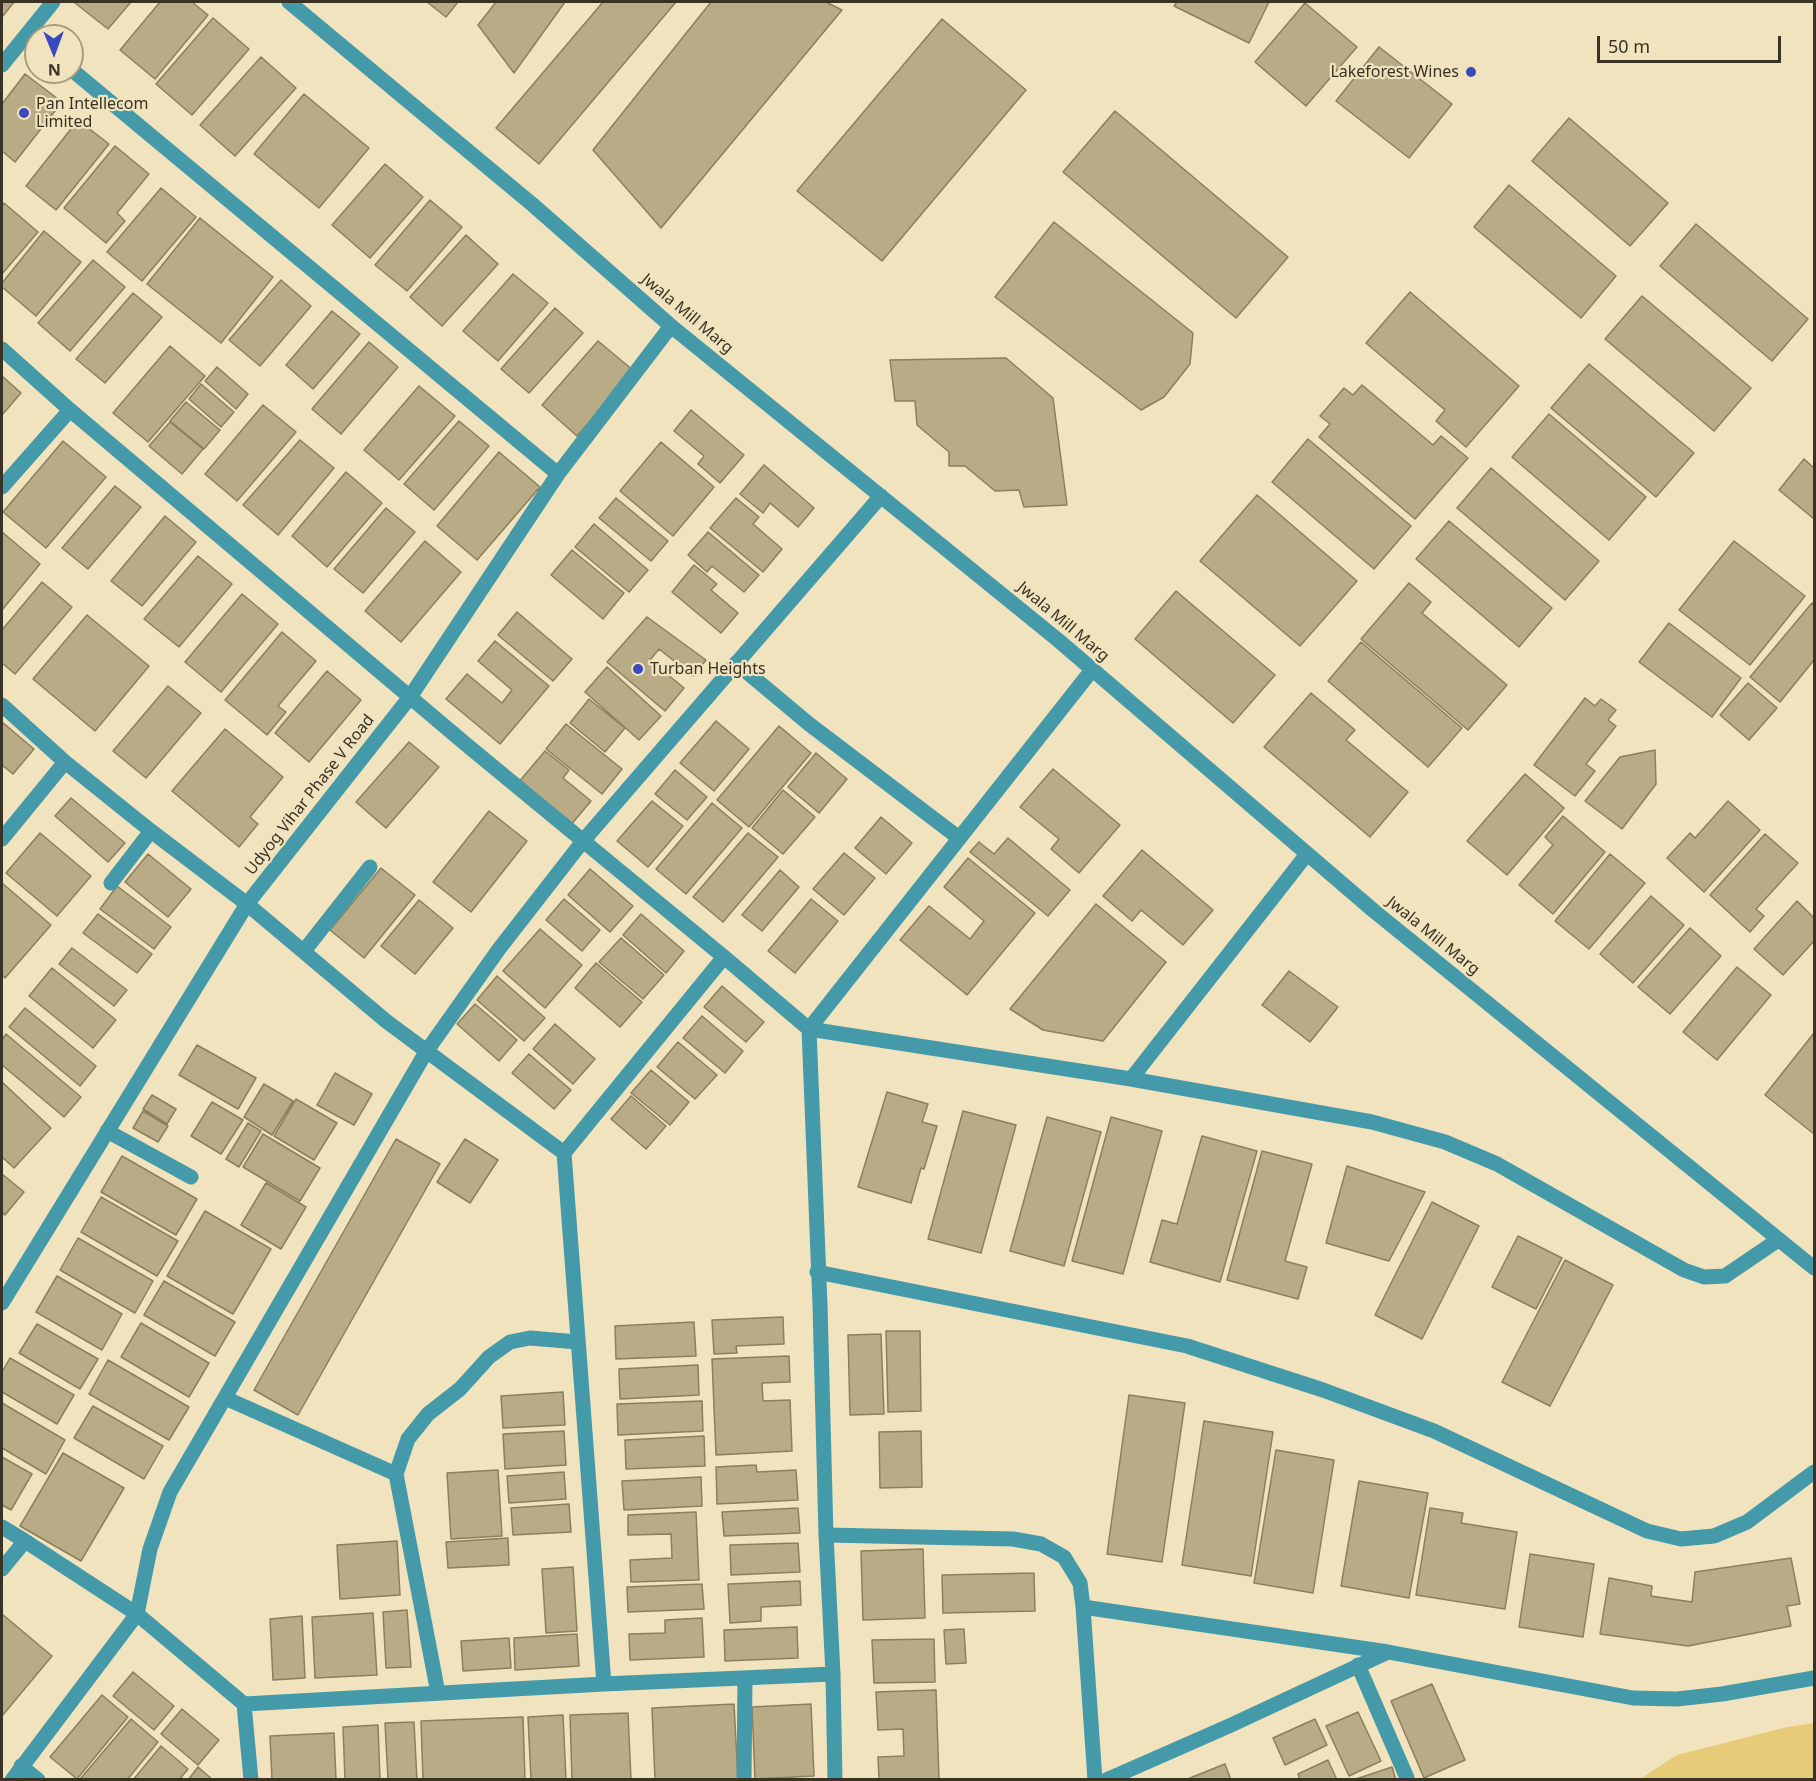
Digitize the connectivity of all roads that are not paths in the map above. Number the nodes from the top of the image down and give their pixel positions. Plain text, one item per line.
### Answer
1 (53, 2) edge
2 (289, 2) edge
3 (39, 24) edge
4 (24, 44) edge
5 (2, 66) edge
6 (84, 79) edge
7 (671, 326) junction
8 (2, 349) edge
9 (70, 410) junction
10 (558, 474) junction
11 (2, 487) edge
12 (881, 496) junction
13 (736, 663) junction
14 (1092, 670) junction
15 (410, 697) junction
16 (2, 705) edge
17 (65, 762) junction
18 (151, 831) junction
19 (959, 838) junction
20 (2, 840) edge
21 (583, 841) junction
22 (1307, 854) junction
23 (370, 867) dead end
24 (111, 883) dead end
25 (247, 904) junction
26 (304, 951) junction
27 (724, 957) junction
28 (809, 1029) junction
29 (426, 1052) junction
30 (1131, 1079) junction
31 (107, 1131) junction
32 (564, 1153) junction
33 (191, 1177) dead end
34 (1778, 1240) junction
35 (1815, 1268) edge
36 (818, 1272) junction
37 (2, 1302) edge
38 (578, 1342) junction
39 (225, 1398) junction
40 (1815, 1472) edge
41 (396, 1474) junction
42 (2, 1527) edge
43 (826, 1535) junction
44 (26, 1541) junction
45 (2, 1569) edge
46 (1083, 1607) junction
47 (137, 1614) junction
48 (1388, 1652) junction
49 (1358, 1665) junction
50 (833, 1674) junction
51 (745, 1677) junction
52 (1815, 1678) edge
53 (604, 1684) junction
54 (438, 1693) junction
55 (244, 1704) junction
56 (21, 1766) junction
57 (1407, 1778) edge
58 (12, 1779) edge
59 (38, 1779) edge
60 (250, 1779) edge
61 (744, 1779) edge
62 (835, 1779) edge
63 (1095, 1779) edge
64 (1106, 1779) edge

1 - 3 street
2 - 7 street, Jwala Mill Marg
4 - 5 street
6 - 10 street
7 - 10 street, Udyog Vihar Phase V Road
7 - 12 street, Jwala Mill Marg
8 - 9 street
9 - 11 street
9 - 15 street
10 - 15 street, Udyog Vihar Phase V Road
12 - 13 street
12 - 14 street, Jwala Mill Marg
13 - 19 street
13 - 21 street
14 - 19 street
14 - 22 street, Jwala Mill Marg
15 - 21 street
15 - 25 street, Udyog Vihar Phase V Road
16 - 17 street
17 - 18 street
17 - 20 street
18 - 24 street
18 - 25 street
19 - 28 street
21 - 27 street
21 - 29 street
22 - 30 street
22 - 34 street, Jwala Mill Marg
23 - 26 street
25 - 26 street
25 - 31 street, Udyog Vihar Phase V Road
26 - 29 street
27 - 28 street
27 - 32 street
28 - 30 street
28 - 36 street
29 - 32 street
29 - 39 street
30 - 34 street
31 - 33 street
31 - 37 street, Udyog Vihar Phase V Road
32 - 38 street
34 - 35 street, Jwala Mill Marg
36 - 40 street
36 - 43 street
38 - 41 street
38 - 53 street
39 - 41 street
39 - 47 street
41 - 54 street
42 - 44 street
43 - 46 street
43 - 50 street
44 - 45 street
44 - 47 street
46 - 48 street
46 - 63 street
47 - 55 street
47 - 56 street
48 - 49 street
48 - 52 street
49 - 57 street
49 - 64 street
50 - 51 street
50 - 62 street
51 - 53 street
51 - 61 street
53 - 54 street
54 - 55 street
55 - 60 street
56 - 58 street
56 - 59 street

